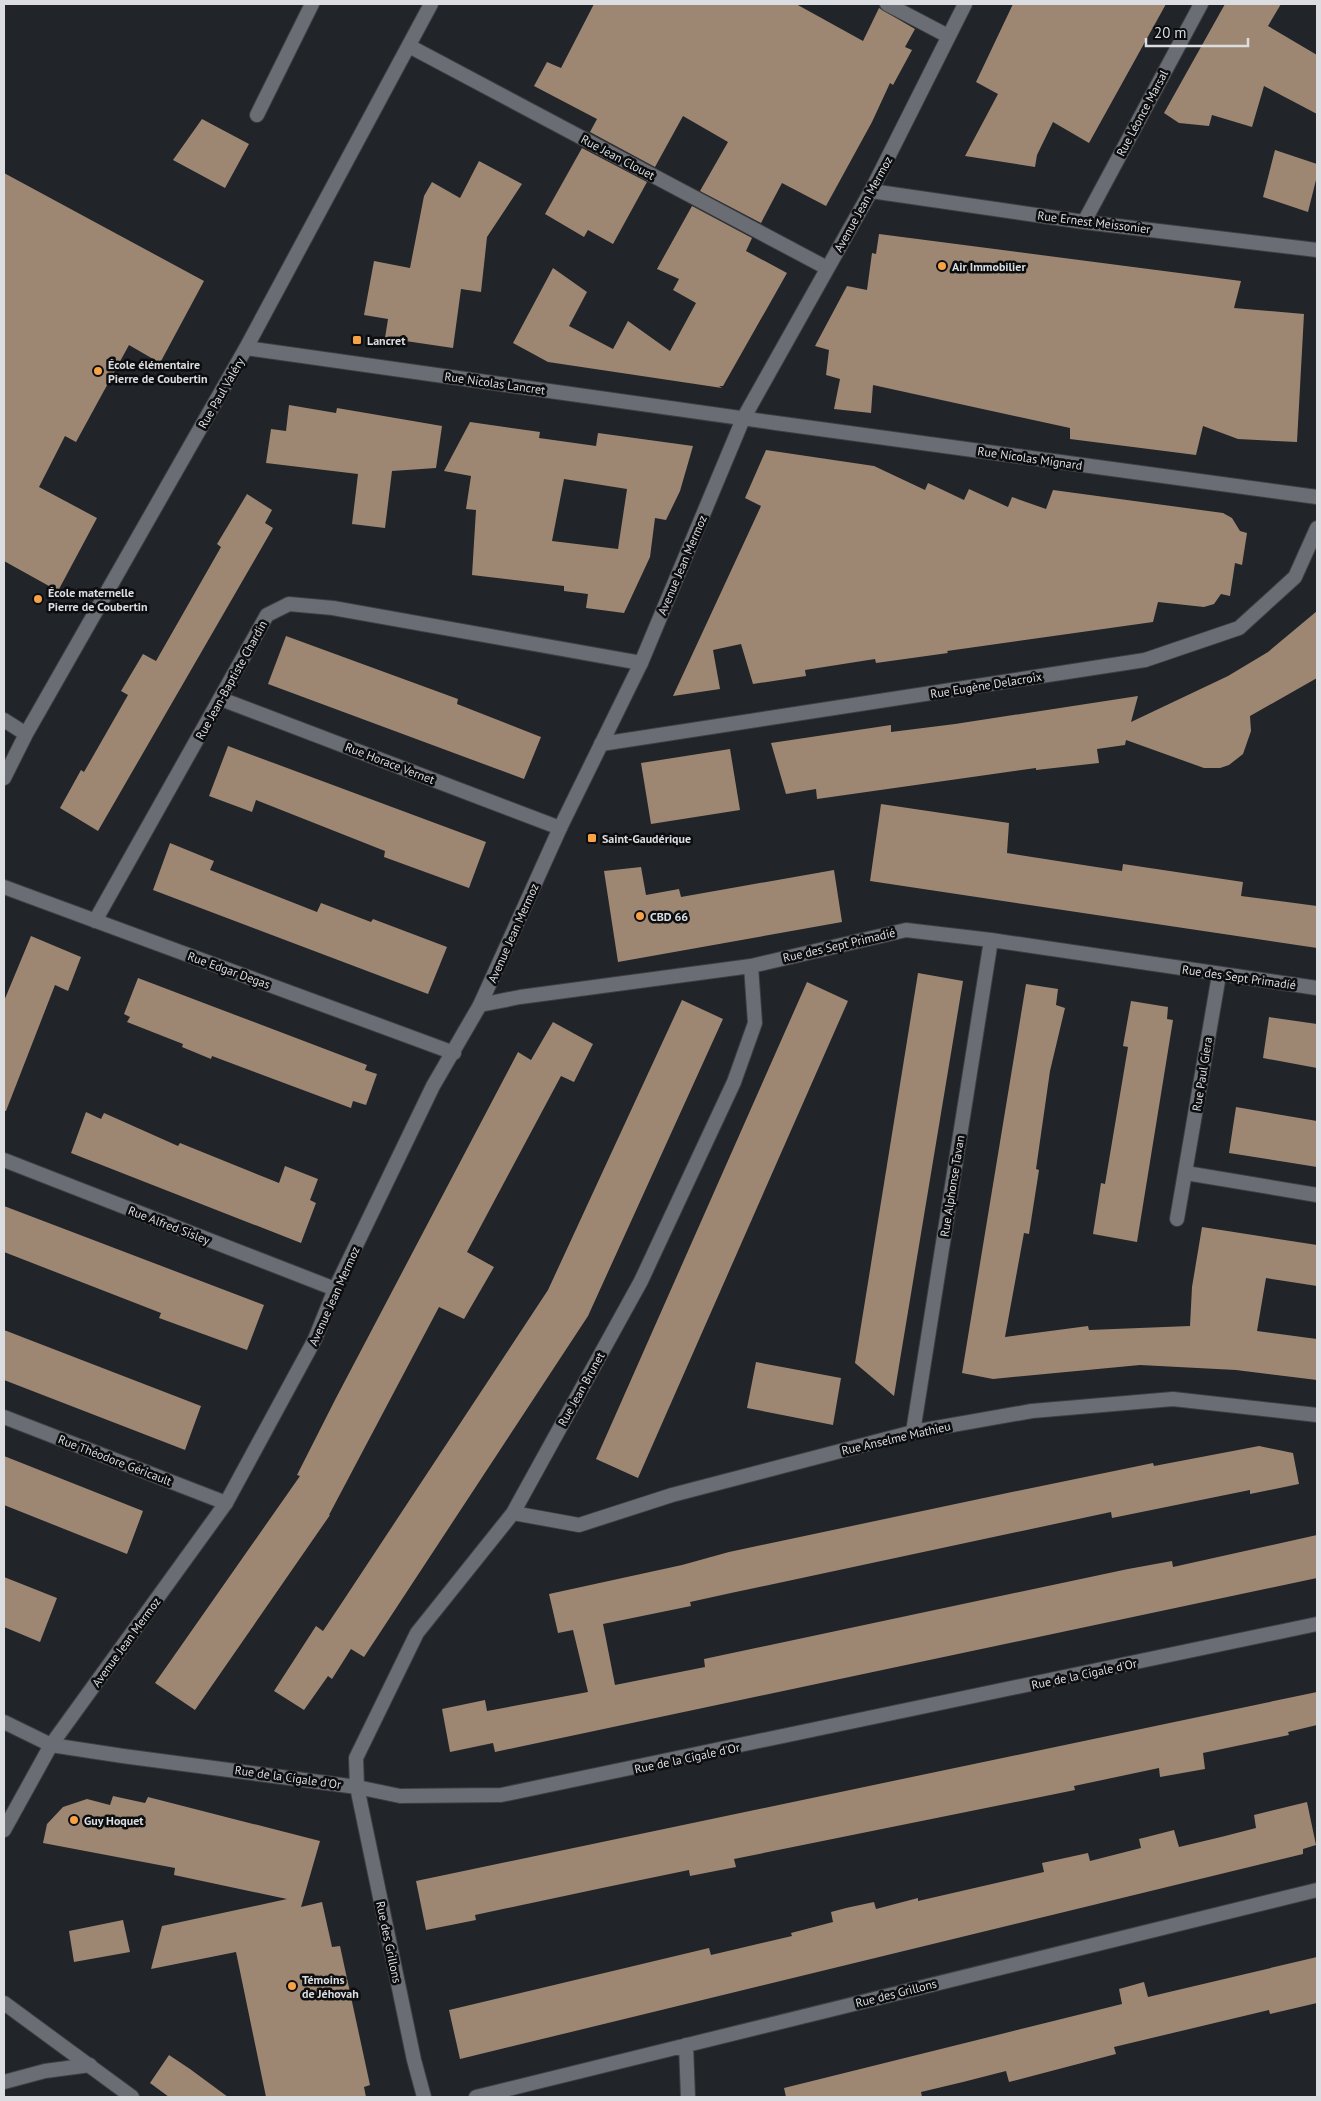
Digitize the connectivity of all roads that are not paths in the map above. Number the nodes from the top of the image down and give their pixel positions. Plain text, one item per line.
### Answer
1 (312, 4) edge
2 (431, 4) edge
3 (887, 4) edge
4 (965, 4) edge
5 (1201, 4) edge
6 (948, 36) junction
7 (409, 46) junction
8 (257, 115) dead end
9 (872, 191) junction
10 (1084, 222) junction
11 (1317, 250) edge
12 (827, 268) junction
13 (246, 348) junction
14 (743, 419) junction
15 (1317, 497) edge
16 (1317, 528) edge
17 (641, 663) junction
18 (221, 699) junction
19 (4, 720) edge
20 (26, 734) junction
21 (601, 744) junction
22 (4, 778) edge
23 (560, 828) junction
24 (4, 888) edge
25 (95, 921) junction
26 (991, 940) junction
27 (750, 966) junction
28 (1219, 975) junction
29 (1317, 988) edge
30 (480, 1005) junction
31 (454, 1053) junction
32 (4, 1160) edge
33 (1186, 1173) junction
34 (1317, 1195) edge
35 (1176, 1219) dead end
36 (335, 1289) junction
37 (1317, 1415) edge
38 (4, 1417) edge
39 (913, 1432) junction
40 (226, 1504) junction
41 (513, 1513) junction
42 (1317, 1624) edge
43 (4, 1722) edge
44 (51, 1745) junction
45 (357, 1787) junction
46 (4, 1830) edge
47 (1317, 1890) edge
48 (4, 2003) edge
49 (686, 2045) junction
50 (90, 2065) junction
51 (4, 2082) edge
52 (132, 2097) edge
53 (424, 2097) edge
54 (476, 2097) edge
55 (688, 2097) edge

1 - 8 street
2 - 7 street, Rue Paul Valéry
3 - 6 street
4 - 6 street, Avenue Jean Mermoz
5 - 10 street, Rue Léonce Marsal
6 - 9 street, Avenue Jean Mermoz
7 - 12 street, Rue Jean Clouet
7 - 13 street, Rue Paul Valéry
9 - 10 street, Rue Ernest Meissonier
9 - 12 street, Avenue Jean Mermoz
10 - 11 street, Rue Ernest Meissonier
12 - 14 street, Avenue Jean Mermoz
13 - 14 street, Rue Nicolas Lancret
13 - 20 street, Rue Paul Valéry
14 - 15 street, Rue Nicolas Mignard
14 - 17 street, Avenue Jean Mermoz
16 - 21 street, Rue Eugène Delacroix
17 - 18 street, Rue Jean-Baptiste Chardin
17 - 21 street, Avenue Jean Mermoz
18 - 23 street, Rue Horace Vernet
18 - 25 street, Rue Jean-Baptiste Chardin
19 - 20 street
20 - 22 street, Rue Paul Valéry
21 - 23 street, Avenue Jean Mermoz
23 - 30 street, Avenue Jean Mermoz
24 - 25 street, Rue Edgar Degas
25 - 31 street, Rue Edgar Degas
26 - 27 street, Rue des Sept Primadié
26 - 28 street, Rue des Sept Primadié
26 - 39 street, Rue Alphonse Tavan
27 - 30 street, Rue des Sept Primadié
27 - 41 street, Rue Jean Brunet
28 - 29 street, Rue des Sept Primadié
28 - 33 street, Rue Paul Giera
30 - 31 street, Avenue Jean Mermoz
31 - 36 street, Avenue Jean Mermoz
32 - 36 street, Rue Alfred Sisley
33 - 34 street
33 - 35 street, Rue Paul Giera
36 - 40 street, Avenue Jean Mermoz
37 - 39 street, Rue Anselme Mathieu
38 - 40 street, Rue Théodore Géricault
39 - 41 street, Rue Anselme Mathieu
40 - 44 street, Avenue Jean Mermoz
41 - 45 street, Rue Jean Brunet
42 - 45 street, Rue de la Cigale d'Or
43 - 44 street, Rue de la Cigale d'Or
44 - 45 street, Rue de la Cigale d'Or
44 - 46 street, Avenue Jean Mermoz
45 - 53 street, Rue des Grillons
47 - 49 street, Rue des Grillons
48 - 50 street
49 - 54 street, Rue des Grillons
49 - 55 street
50 - 51 street
50 - 52 street

